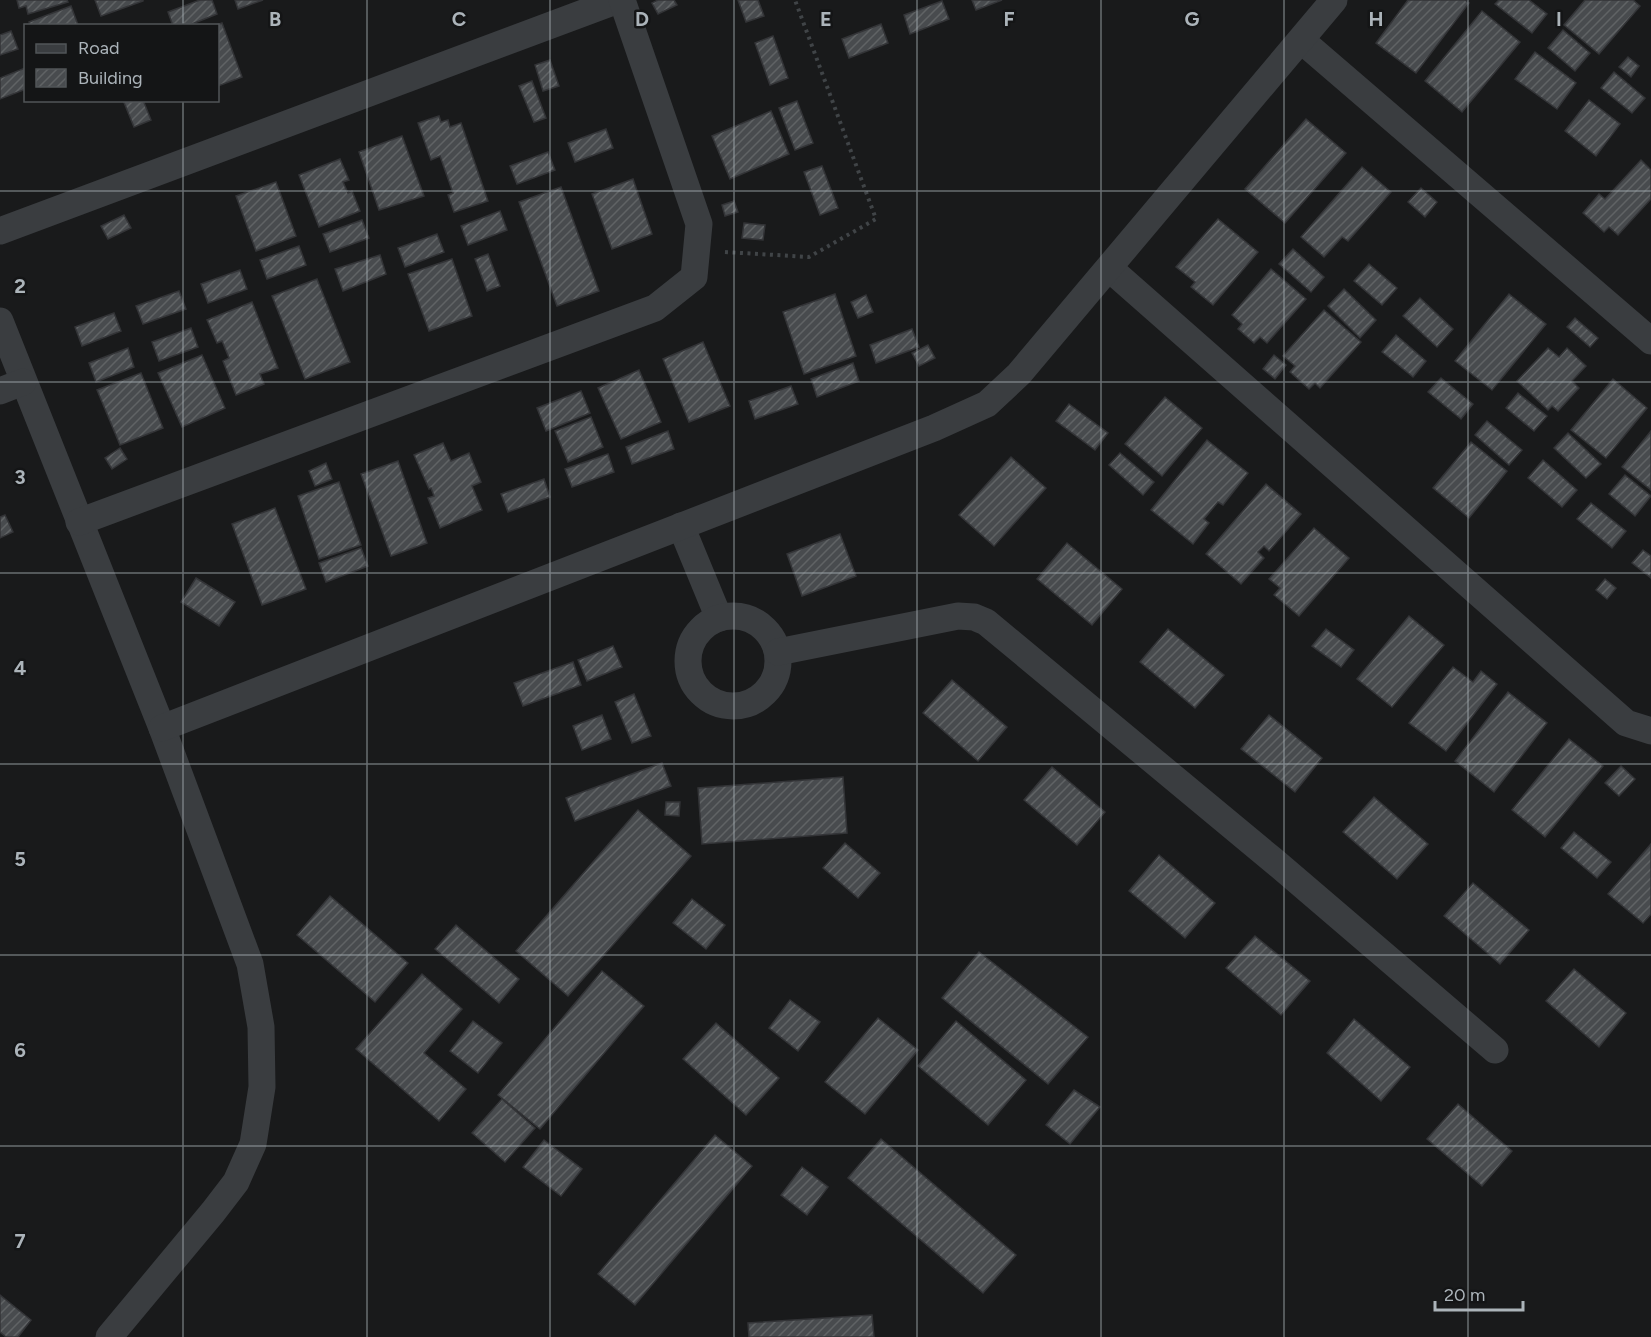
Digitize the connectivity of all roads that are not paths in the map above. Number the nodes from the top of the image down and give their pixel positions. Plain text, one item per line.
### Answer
1 (620, 0) edge
2 (1334, 0) edge
3 (1301, 40) junction
4 (0, 231) edge
5 (1109, 268) junction
6 (0, 321) edge
7 (1651, 341) edge
8 (11, 387) edge
9 (79, 522) junction
10 (681, 526) junction
11 (719, 618) junction
12 (778, 652) junction
13 (162, 728) junction
14 (1651, 731) edge
15 (1494, 1050) dead end
16 (109, 1337) edge

1 - 4 street
1 - 9 street
2 - 3 street
3 - 5 street
3 - 7 street
5 - 10 street
5 - 14 street
6 - 8 street
8 - 9 street
9 - 13 street
10 - 11 street
10 - 13 street
11 - 12 street
11 - 12 street
12 - 15 street
13 - 16 street

